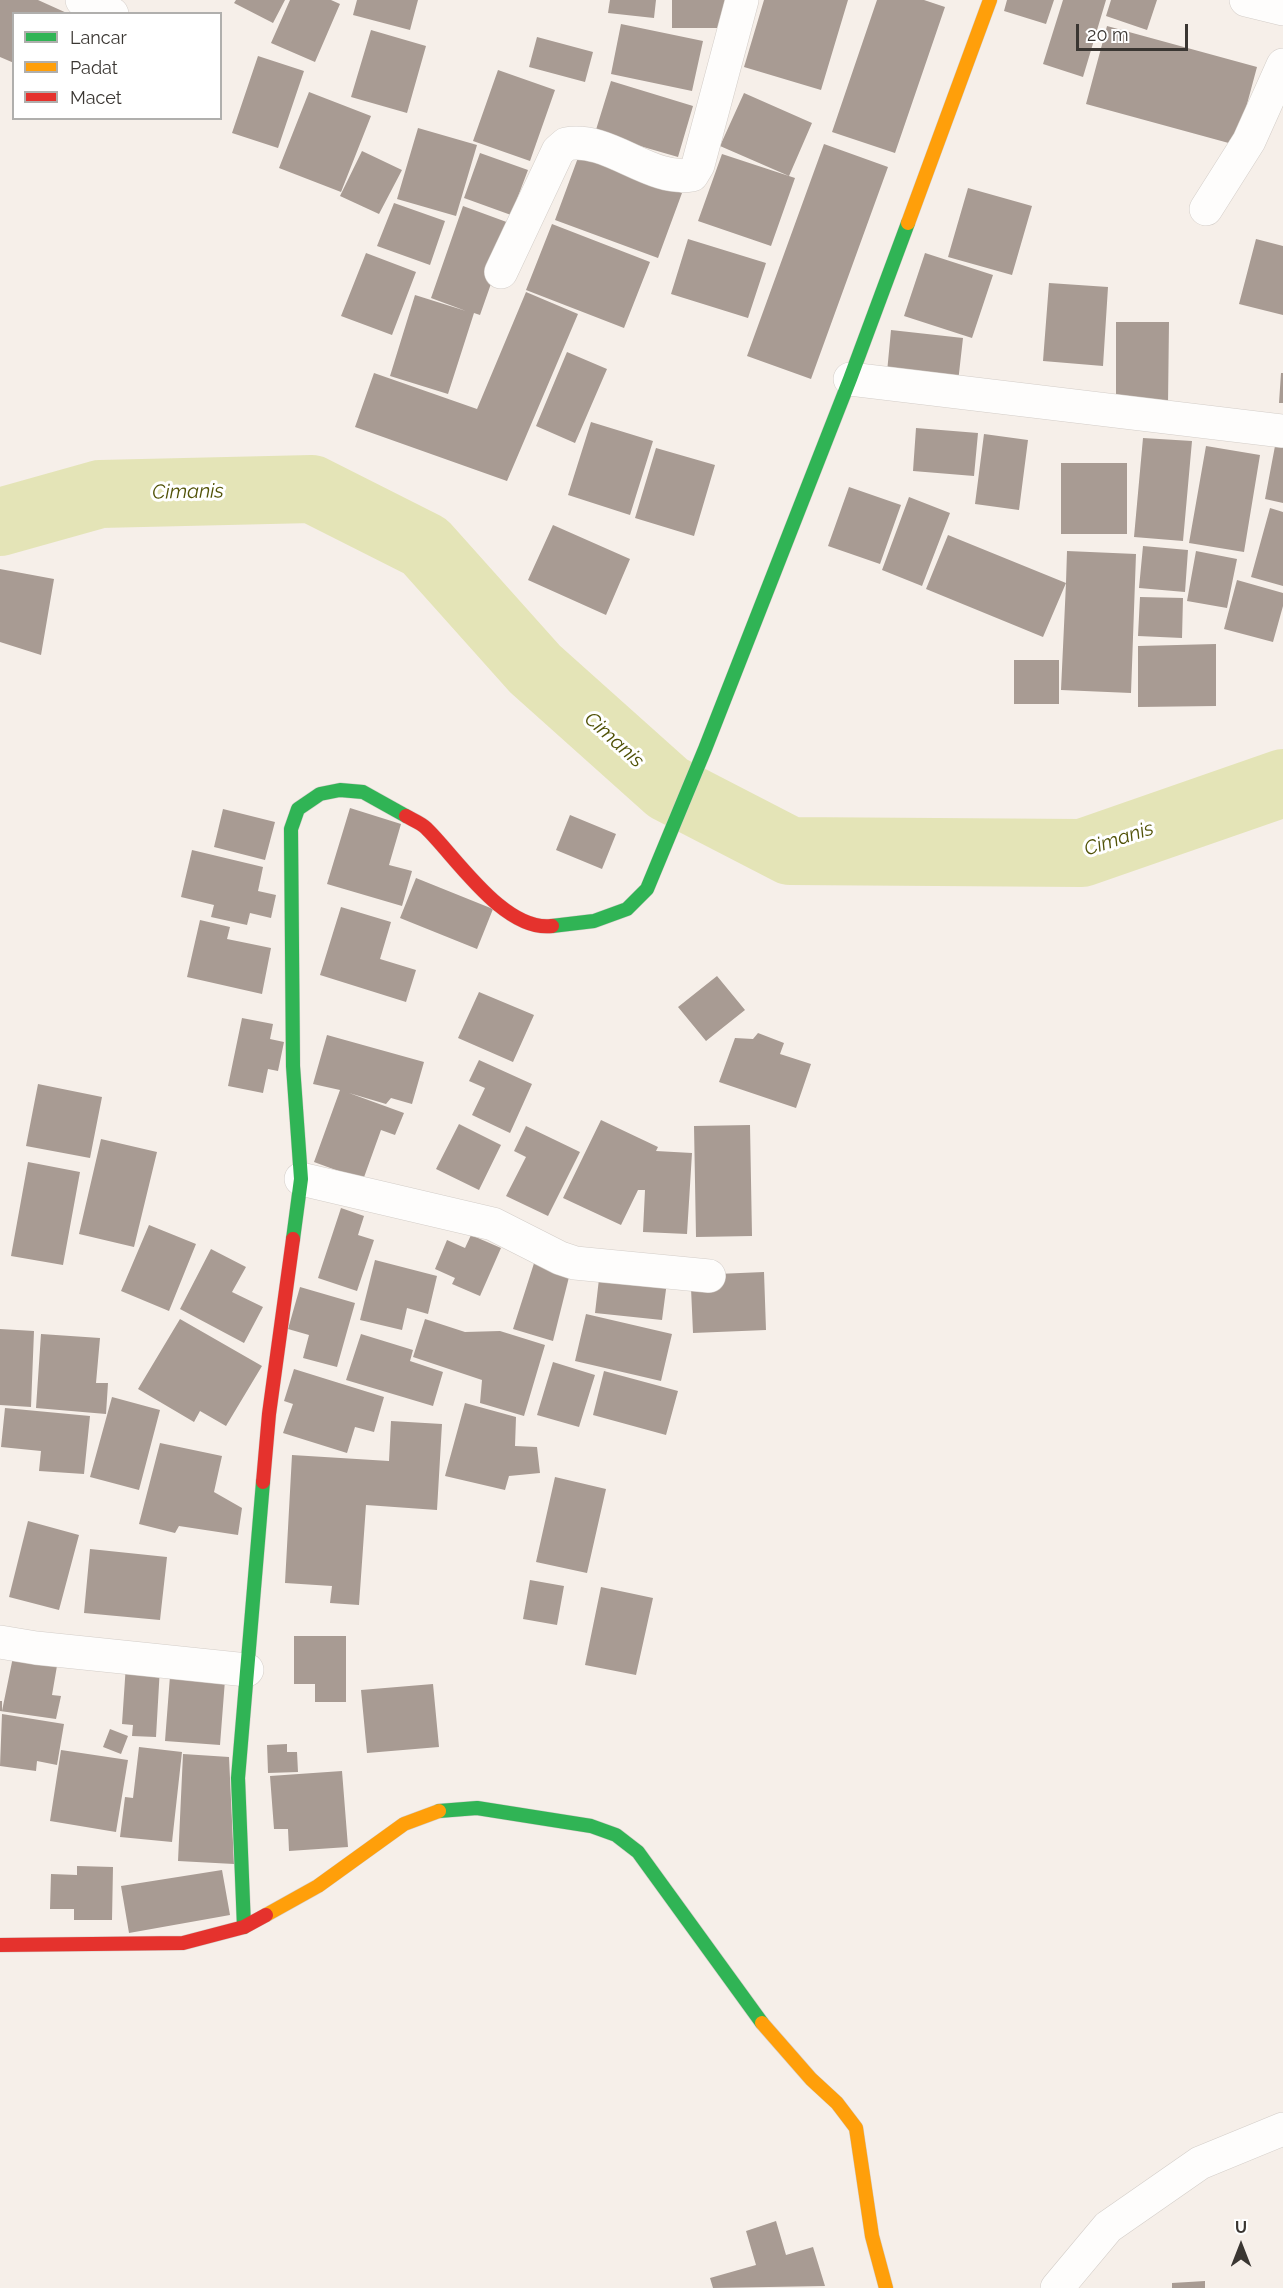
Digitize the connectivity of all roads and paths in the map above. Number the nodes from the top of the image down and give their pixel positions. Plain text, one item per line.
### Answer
1 (82, 0) edge
2 (742, 0) edge
3 (990, 0) edge
4 (1246, 0) edge
5 (1283, 9) edge
6 (108, 12) edge
7 (1283, 65) edge
8 (1206, 209) dead end
9 (501, 272) dead end
10 (850, 379) junction
11 (1283, 431) edge
12 (301, 1179) junction
13 (709, 1276) dead end
14 (0, 1642) edge
15 (247, 1670) junction
16 (244, 1927) junction
17 (0, 1945) edge
18 (1283, 2129) edge
19 (886, 2288) edge
20 (1057, 2288) edge

1 - 6 street
2 - 9 street
3 - 10 street
4 - 5 street
7 - 8 street
10 - 11 street
10 - 12 street
12 - 13 street
12 - 15 street
14 - 15 street
15 - 16 street
16 - 17 street
16 - 19 street
18 - 20 street

